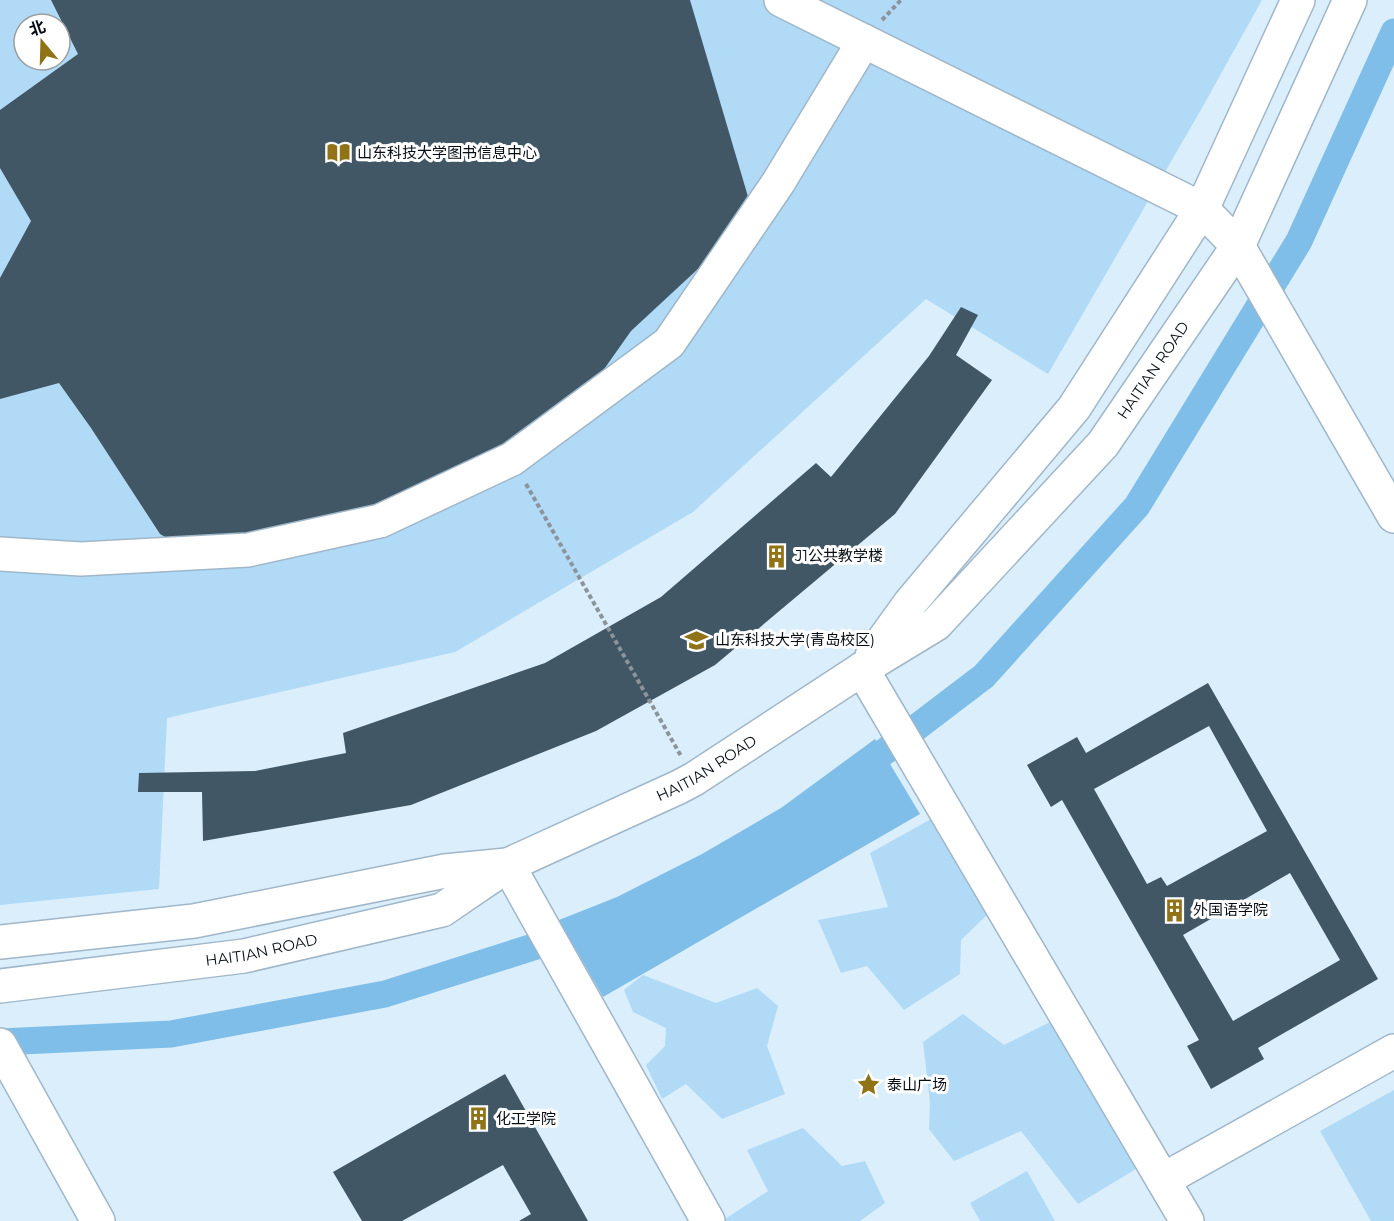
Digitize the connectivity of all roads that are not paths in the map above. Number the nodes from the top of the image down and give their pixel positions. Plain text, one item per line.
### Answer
1 (781, 0) edge
2 (1298, 0) edge
3 (1350, 0) edge
4 (864, 41) junction
5 (1202, 209) junction
6 (1238, 246) junction
7 (1394, 516) edge
8 (0, 554) edge
9 (862, 669) junction
10 (508, 865) junction
11 (0, 942) edge
12 (0, 986) edge
13 (1394, 1051) edge
14 (5, 1055) edge
15 (1163, 1180) junction
16 (92, 1219) edge
17 (708, 1221) edge
18 (1187, 1221) edge

1 - 4 lane
2 - 5 lane, HAITIAN ROAD
3 - 6 lane, HAITIAN ROAD
4 - 5 lane
4 - 8 lane
5 - 6 lane
5 - 9 lane, HAITIAN ROAD
6 - 7 lane
6 - 9 lane, HAITIAN ROAD
9 - 10 lane, HAITIAN ROAD
9 - 15 lane
10 - 11 lane, HAITIAN ROAD
10 - 12 lane, HAITIAN ROAD
10 - 17 lane
13 - 15 lane
14 - 16 lane
15 - 18 lane

